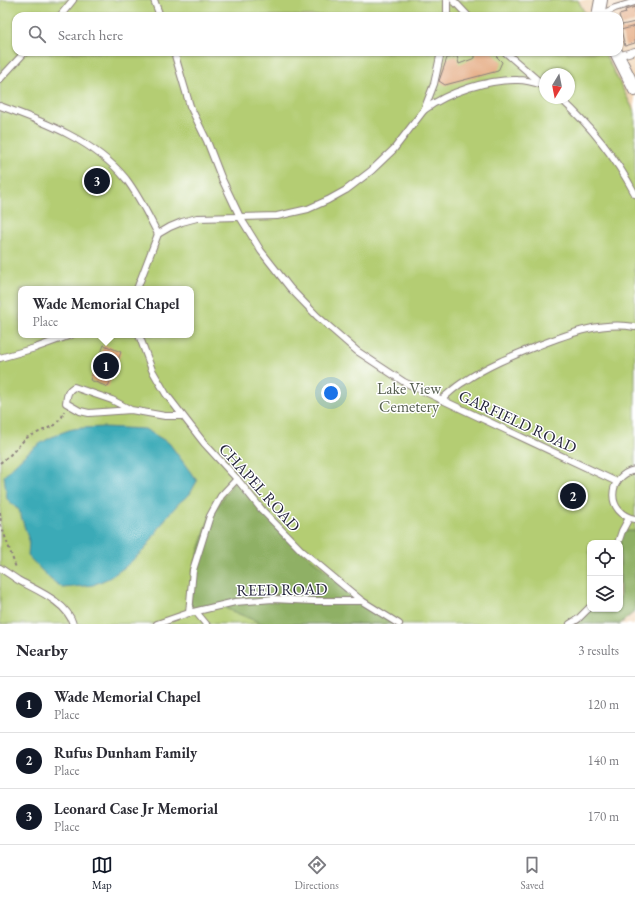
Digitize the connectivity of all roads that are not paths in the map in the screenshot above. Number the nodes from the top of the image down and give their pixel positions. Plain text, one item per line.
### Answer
1 (73, 0) edge
2 (154, 0) edge
3 (447, 0) edge
4 (453, 0) edge
5 (601, 0) edge
6 (635, 2) edge
7 (63, 12) edge
8 (158, 12) edge
9 (447, 12) edge
10 (464, 12) edge
11 (599, 12) edge
12 (606, 12) edge
13 (635, 51) edge
14 (623, 53) edge
15 (21, 56) edge
16 (175, 56) edge
17 (440, 56) edge
18 (510, 56) edge
19 (618, 56) edge
20 (0, 79) edge
21 (539, 81) edge
22 (539, 84) edge
23 (635, 90) edge
24 (566, 104) edge
25 (0, 106) edge
26 (424, 110) junction
27 (635, 194) edge
28 (240, 217) junction
29 (158, 234) junction
30 (138, 286) edge
31 (635, 327) edge
32 (63, 338) edge
33 (140, 338) edge
34 (0, 358) edge
35 (441, 400) junction
36 (131, 410) junction
37 (182, 416) junction
38 (635, 470) edge
39 (236, 479) junction
40 (617, 482) junction
41 (632, 518) edge
42 (619, 540) edge
43 (0, 568) edge
44 (362, 601) junction
45 (587, 610) edge
46 (192, 613) junction
47 (73, 624) edge
48 (157, 624) edge
49 (206, 624) edge
50 (399, 624) edge
51 (570, 624) edge

1 - 7 lane
2 - 8 lane
3 - 9 lane
4 - 10 lane
5 - 11 street
6 - 12 lane
13 - 14 lane
15 - 20 lane
16 - 28 lane, GARFIELD ROAD
17 - 26 lane
18 - 21 lane
19 - 23 street
22 - 26 lane
24 - 27 lane
25 - 29 lane
26 - 28 lane
28 - 29 lane
28 - 35 lane, GARFIELD ROAD
29 - 30 lane
31 - 35 lane
32 - 34 lane
33 - 37 lane, CHAPEL ROAD
35 - 40 lane, GARFIELD ROAD
36 - 36 lane
36 - 37 lane
37 - 39 lane, CHAPEL ROAD
38 - 40 lane
39 - 44 lane, CHAPEL ROAD
39 - 46 lane
40 - 41 lane
41 - 42 lane
43 - 47 lane
44 - 46 lane, REED ROAD
44 - 50 lane, CHAPEL ROAD
45 - 51 lane
46 - 48 lane, REED ROAD
46 - 49 lane

